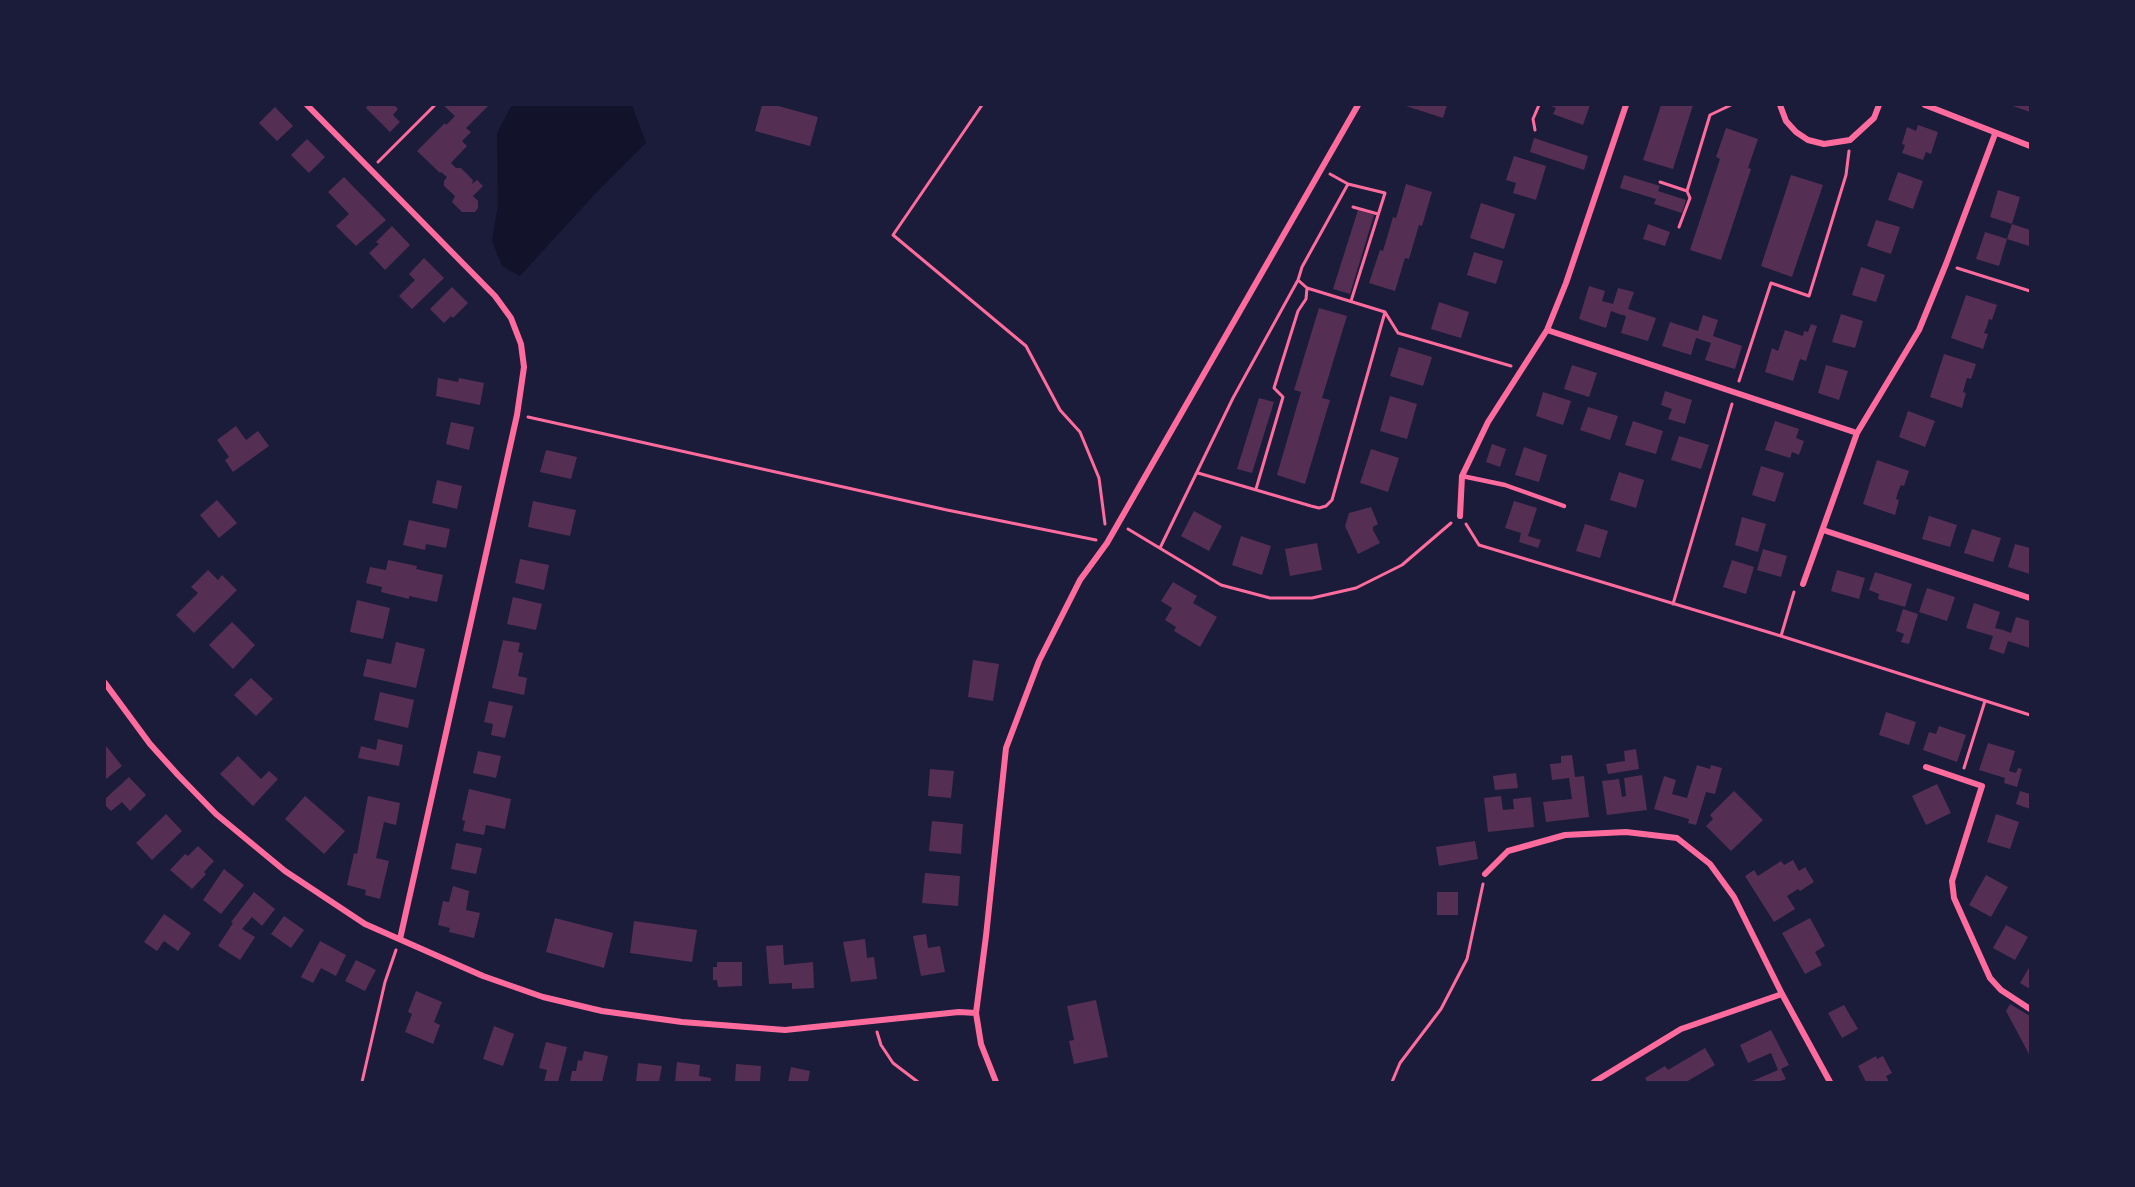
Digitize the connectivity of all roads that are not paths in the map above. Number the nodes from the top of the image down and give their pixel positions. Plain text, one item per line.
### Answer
1 (307, 105) edge
2 (1358, 105) edge
3 (1626, 105) edge
4 (1780, 105) edge
5 (1879, 105) edge
6 (1925, 105) edge
7 (1995, 134) junction
8 (2030, 146) edge
9 (1547, 330) junction
10 (1857, 433) junction
11 (1462, 476) junction
12 (1564, 506) dead end
13 (1460, 516) road end
14 (1822, 530) junction
15 (1803, 584) road end
16 (2030, 598) edge
17 (105, 683) edge
18 (1926, 767) dead end
19 (1485, 874) road end
20 (400, 939) junction
21 (1782, 994) junction
22 (2030, 1009) edge
23 (976, 1013) junction
24 (996, 1082) edge
25 (1594, 1082) edge
26 (1830, 1082) edge

1 - 20 street
2 - 23 street
3 - 9 street
4 - 5 street
6 - 7 street
7 - 8 street
7 - 10 street
9 - 10 street
9 - 11 street
10 - 14 street
11 - 12 lane
11 - 13 street
14 - 15 street
14 - 16 street
17 - 20 street
18 - 22 street
19 - 21 street
20 - 23 street
21 - 25 street
21 - 26 street
23 - 24 street

